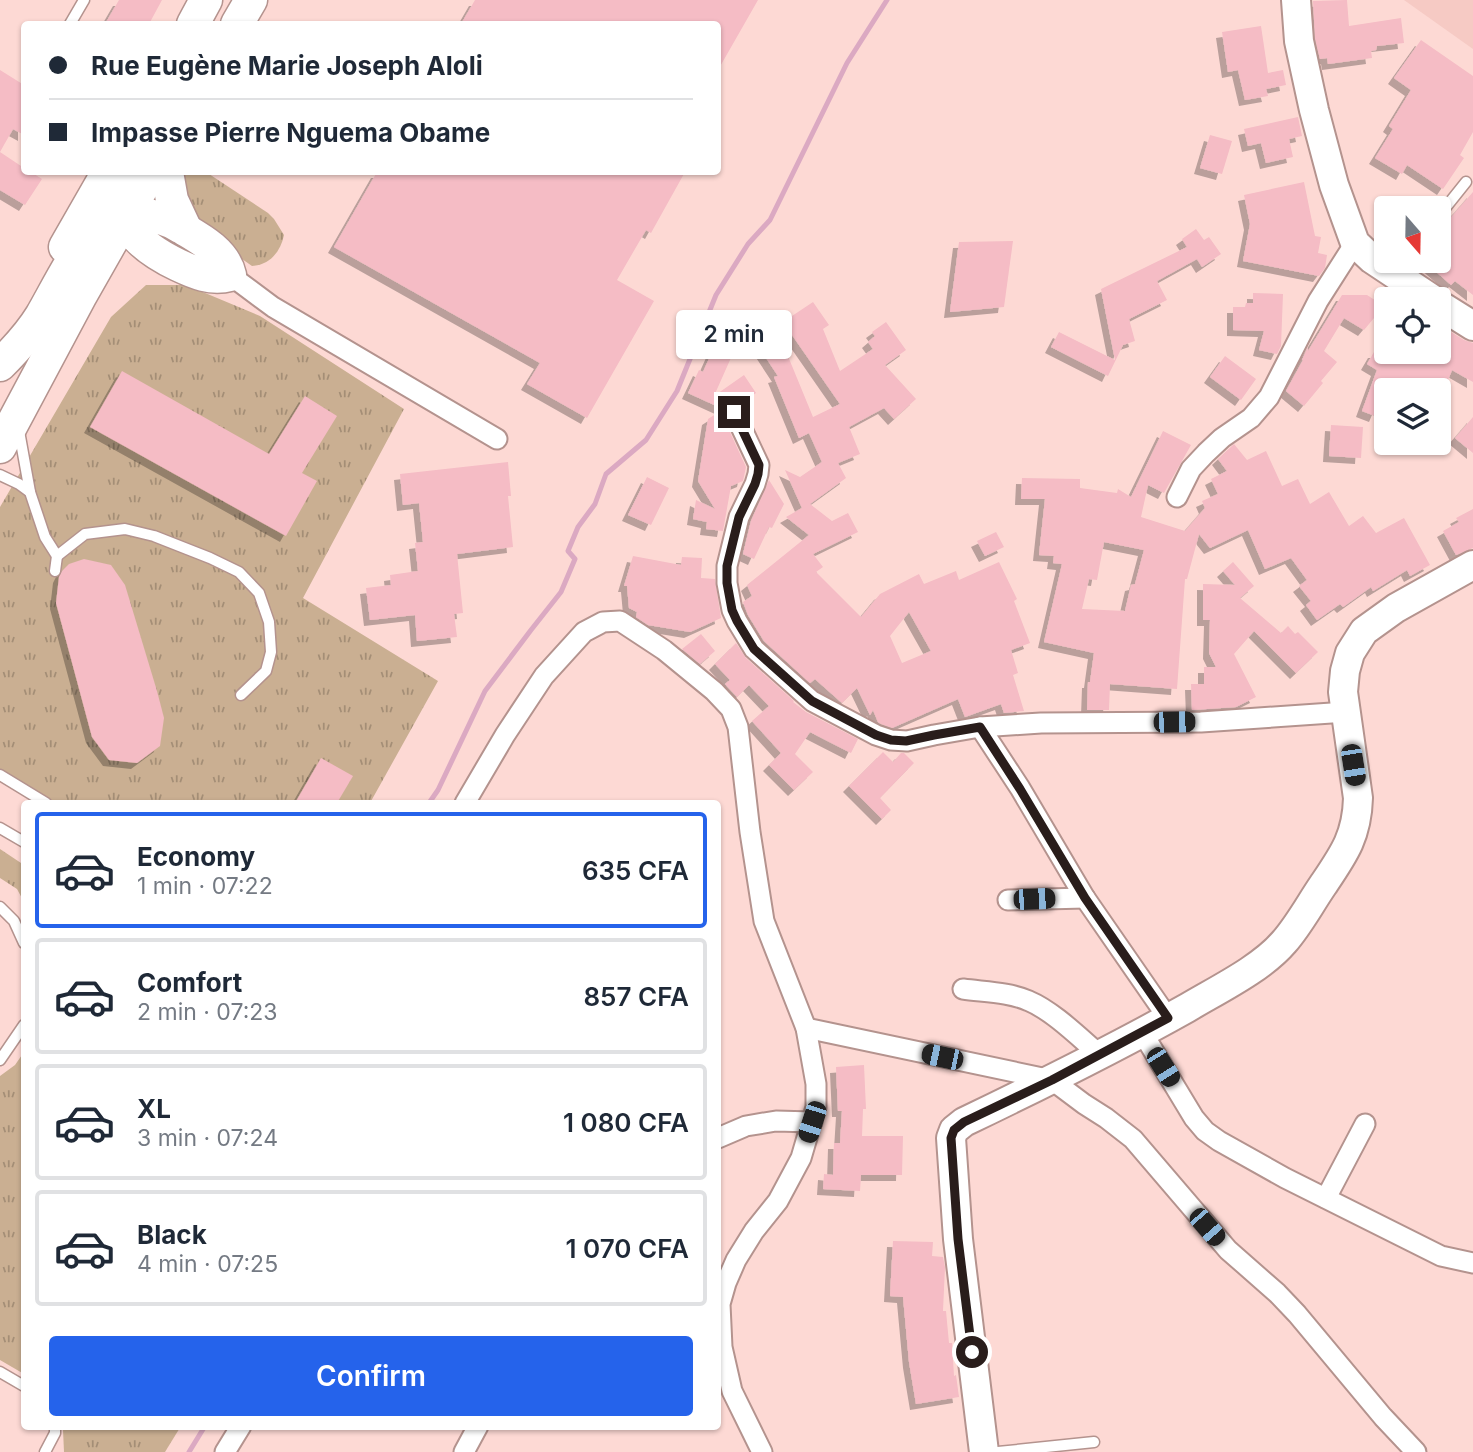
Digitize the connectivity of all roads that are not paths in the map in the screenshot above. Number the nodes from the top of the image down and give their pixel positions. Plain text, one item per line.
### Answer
1 (84, 0) edge
2 (206, 0) edge
3 (251, 0) edge
4 (1296, 0) edge
5 (72, 21) edge
6 (195, 21) edge
7 (239, 21) edge
8 (106, 175) edge
9 (124, 175) edge
10 (149, 175) edge
11 (167, 175) edge
12 (1466, 182) dead end
13 (1451, 201) edge
14 (124, 217) junction
15 (186, 230) junction
16 (1355, 243) junction
17 (176, 264) junction
18 (230, 275) junction
19 (1417, 287) edge
20 (81, 295) junction
21 (1451, 312) edge
22 (1473, 326) edge
23 (0, 364) edge
24 (734, 412) dead end
25 (17, 416) junction
26 (497, 439) dead end
27 (0, 447) edge
28 (0, 475) edge
29 (30, 492) junction
30 (1177, 497) dead end
31 (57, 556) junction
32 (1473, 565) edge
33 (55, 571) dead end
34 (241, 695) dead end
35 (1346, 712) junction
36 (980, 727) junction
37 (0, 775) edge
38 (41, 800) edge
39 (467, 800) edge
40 (0, 828) edge
41 (21, 840) edge
42 (1085, 898) junction
43 (1009, 900) dead end
44 (0, 907) edge
45 (21, 936) edge
46 (963, 989) dead end
47 (1168, 1018) junction
48 (806, 1028) junction
49 (21, 1029) edge
50 (1142, 1032) junction
51 (1100, 1055) junction
52 (0, 1060) edge
53 (1052, 1080) junction
54 (812, 1122) junction
55 (1365, 1124) dead end
56 (721, 1137) edge
57 (1326, 1198) junction
58 (1473, 1263) edge
59 (721, 1300) edge
60 (721, 1326) edge
61 (0, 1372) edge
62 (21, 1384) edge
63 (55, 1430) edge
64 (239, 1430) edge
65 (476, 1430) edge
66 (1094, 1442) dead end
67 (45, 1452) edge
68 (225, 1452) edge
69 (464, 1452) edge
70 (762, 1452) edge
71 (984, 1452) edge
72 (998, 1452) edge
73 (1416, 1452) edge

1 - 5 lane
2 - 6 main road
3 - 7 main road
4 - 16 street
8 - 23 main road
9 - 14 main road
10 - 14 main road
11 - 15 main road
12 - 13 lane
14 - 15 main road
14 - 17 main road
14 - 20 main road
14 - 23 main road
15 - 18 main road
16 - 19 street
16 - 30 street
17 - 18 main road
17 - 20 main road
18 - 26 street
20 - 25 main road
21 - 22 street
24 - 36 street
25 - 27 main road
25 - 29 lane
28 - 29 lane
29 - 31 lane
31 - 33 lane
31 - 34 lane
32 - 35 street
35 - 36 street
35 - 47 street
36 - 42 street
37 - 38 lane
39 - 48 street
40 - 41 lane
42 - 43 street
42 - 47 street
44 - 45 lane
46 - 51 street
47 - 50 street
48 - 53 street
48 - 54 street
49 - 52 lane
50 - 51 street
50 - 57 street
51 - 53 street
53 - 71 street
53 - 73 street
54 - 56 street
54 - 59 street
55 - 57 street
57 - 58 street
60 - 70 street
61 - 62 lane
63 - 67 lane
64 - 68 street
65 - 69 street
66 - 72 lane

